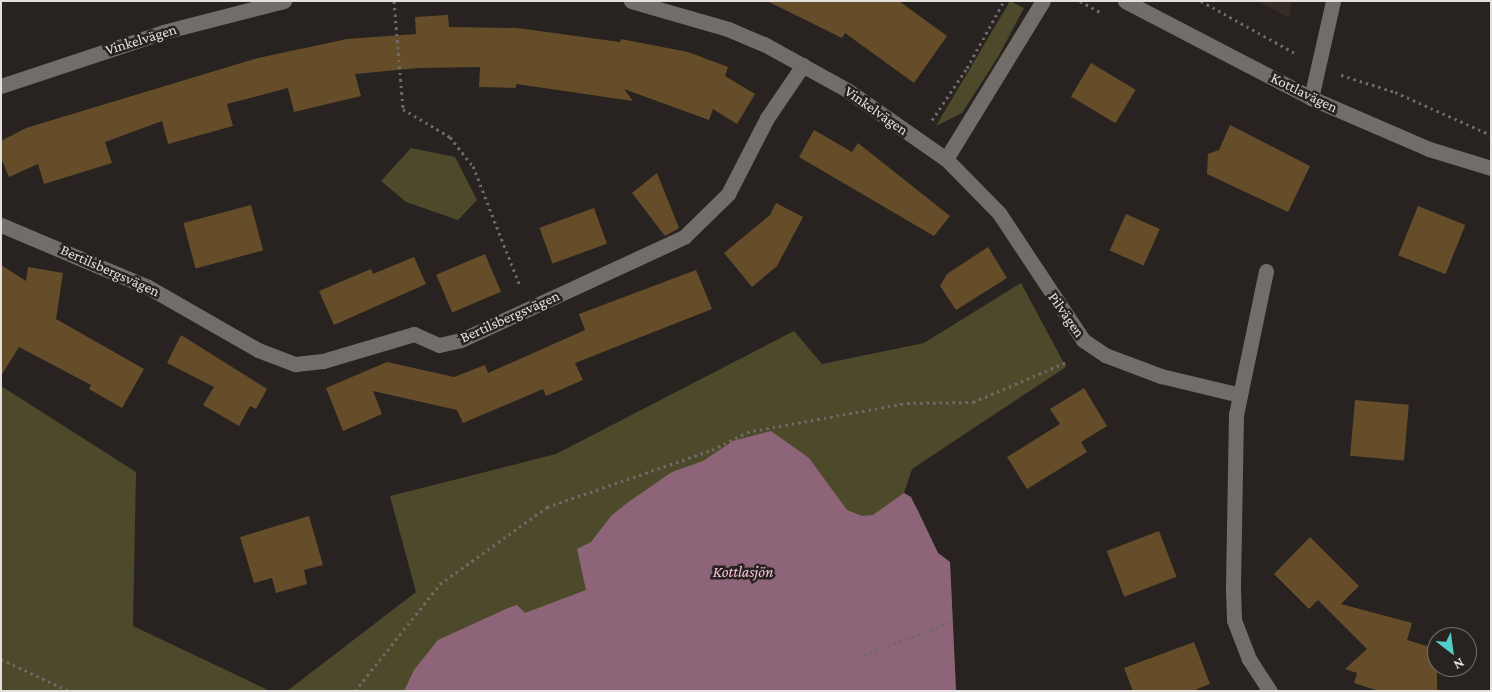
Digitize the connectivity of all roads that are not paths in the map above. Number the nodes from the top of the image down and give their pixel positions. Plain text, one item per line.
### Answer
1 (284, 1) edge
2 (631, 1) edge
3 (1043, 1) edge
4 (1125, 1) edge
5 (1333, 1) edge
6 (802, 65) junction
7 (1, 86) edge
8 (1310, 98) junction
9 (946, 159) junction
10 (1491, 168) edge
11 (1, 225) edge
12 (1266, 271) dead end
13 (1240, 395) junction
14 (1270, 691) edge

1 - 7 street, Vinkelvägen
2 - 6 street, Vinkelvägen
3 - 9 street
4 - 8 street, Kottlavägen
5 - 8 street
6 - 9 street, Vinkelvägen
6 - 11 street, Bertilsbergsvägen
8 - 10 street, Kottlavägen
9 - 13 street, Pilvägen
12 - 13 street
13 - 14 street

